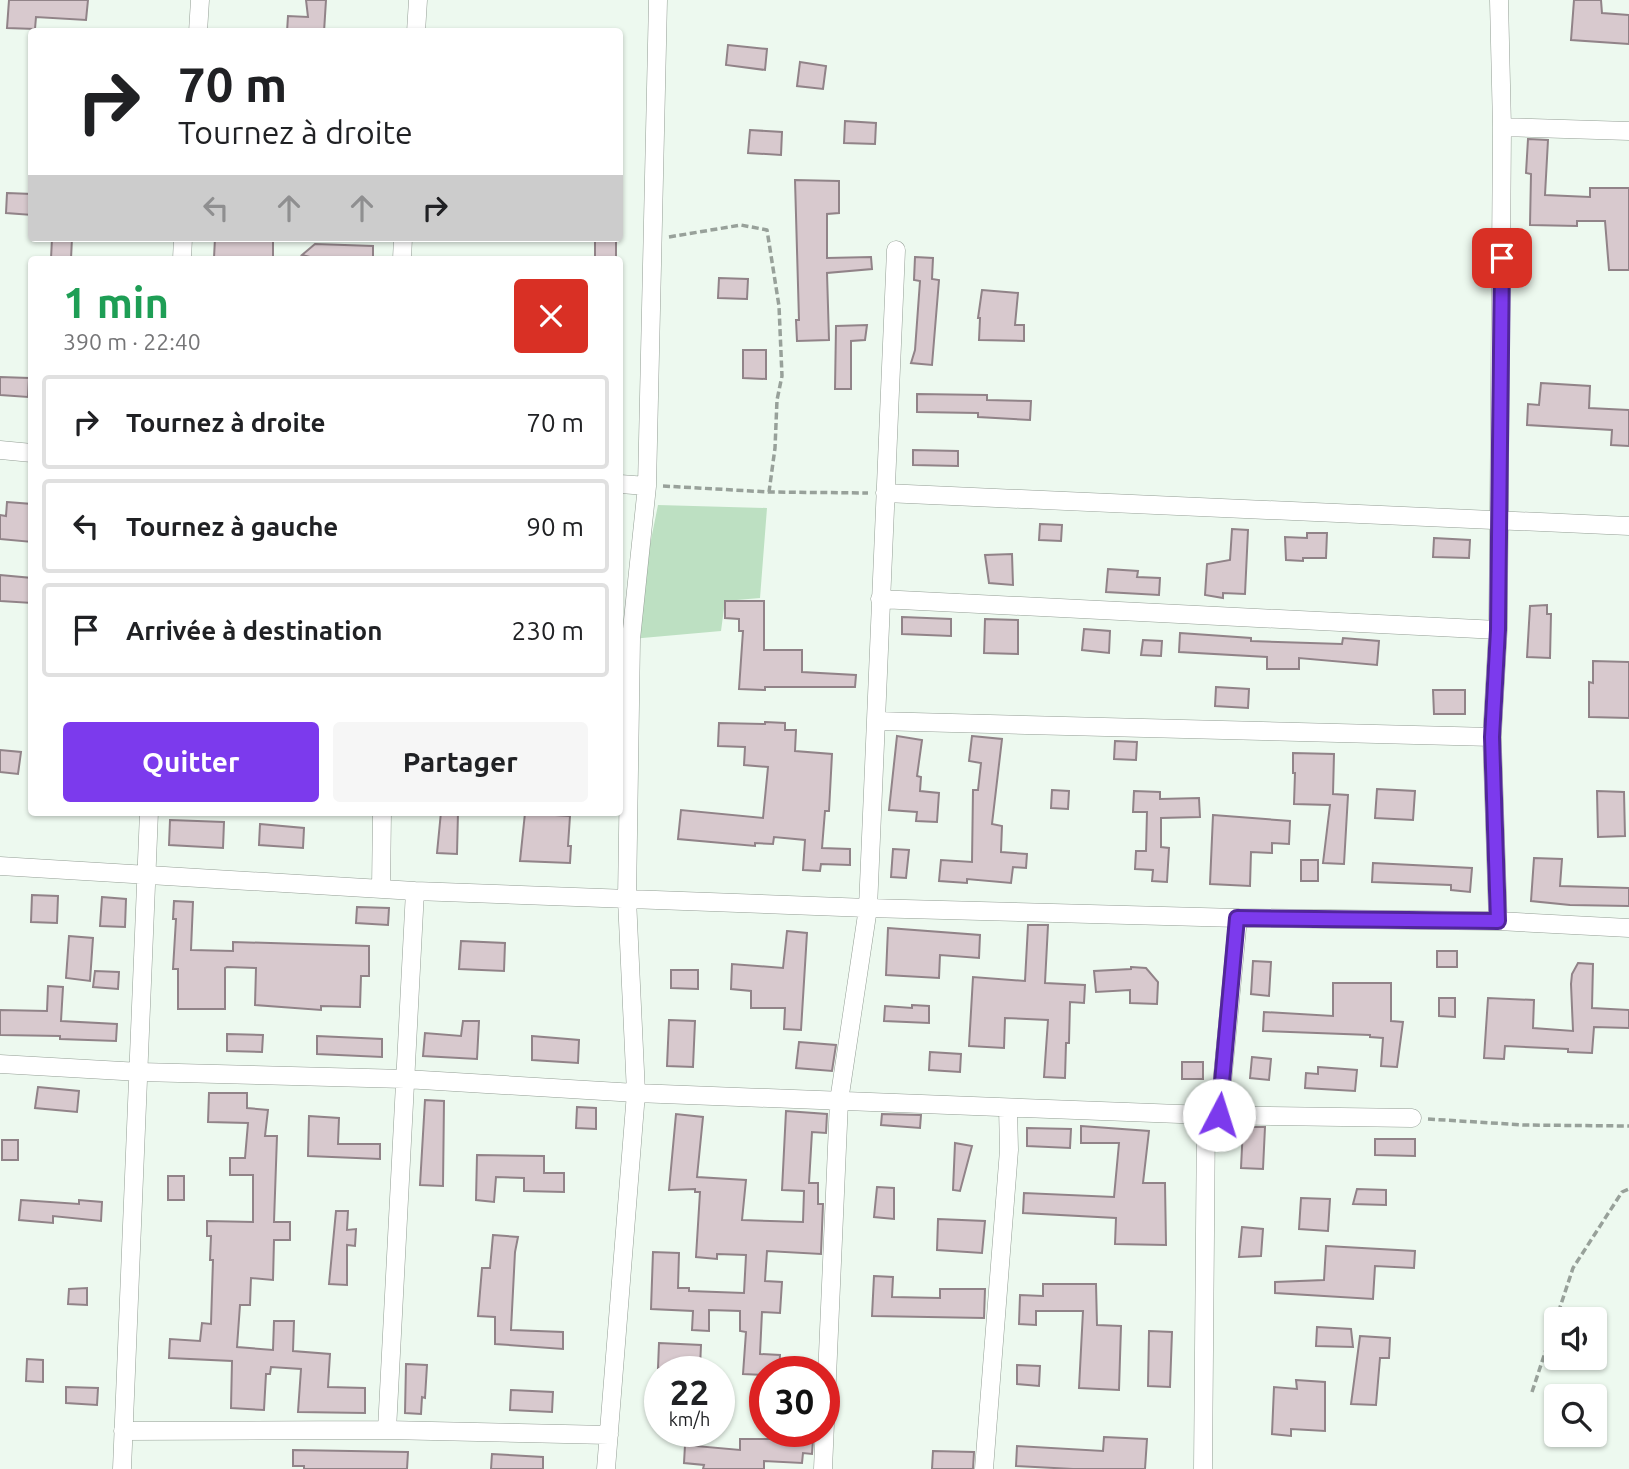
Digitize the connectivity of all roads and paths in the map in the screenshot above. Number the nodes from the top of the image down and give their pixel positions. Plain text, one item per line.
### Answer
1 (200, 0) edge
2 (418, 0) edge
3 (659, 0) edge
4 (1499, 0) edge
5 (198, 28) edge
6 (416, 28) edge
7 (1502, 127) junction
8 (1629, 131) edge
9 (653, 240) junction
10 (896, 250) dead end
11 (0, 450) edge
12 (28, 453) edge
13 (623, 484) edge
14 (647, 485) junction
15 (769, 492) junction
16 (885, 493) junction
17 (1499, 520) junction
18 (1629, 526) edge
19 (880, 599) junction
20 (1498, 630) junction
21 (876, 721) junction
22 (1492, 737) junction
23 (149, 816) edge
24 (382, 816) edge
25 (0, 866) edge
26 (145, 877) junction
27 (381, 888) junction
28 (415, 891) junction
29 (627, 899) junction
30 (868, 908) junction
31 (1237, 918) junction
32 (1498, 921) junction
33 (1629, 928) edge
34 (0, 1065) edge
35 (140, 1072) junction
36 (405, 1079) junction
37 (636, 1093) junction
38 (839, 1101) junction
39 (1008, 1108) junction
40 (1212, 1115) junction
41 (1412, 1118) joint
42 (1629, 1126) edge
43 (1629, 1189) edge
44 (1532, 1392) dead end
45 (387, 1430) junction
46 (123, 1431) junction
47 (609, 1435) junction
48 (122, 1469) edge
49 (606, 1469) edge
50 (823, 1469) edge
51 (984, 1469) edge
52 (1203, 1469) edge

1 - 5 street
2 - 6 street
3 - 9 street
4 - 7 street
7 - 8 street
7 - 17 street
9 - 14 street
9 - 15 path
10 - 16 street
11 - 12 street
13 - 14 street
14 - 15 path
14 - 29 street
15 - 16 path
16 - 17 street
16 - 19 street
17 - 18 street
17 - 20 street
19 - 20 street
19 - 21 street
20 - 22 street
21 - 22 street
21 - 30 street
22 - 32 street
23 - 26 street
24 - 27 street
25 - 26 street
26 - 27 street
26 - 35 street
27 - 28 street
28 - 29 street
28 - 36 street
29 - 30 street
29 - 37 street
30 - 31 street
30 - 38 street
31 - 32 street
31 - 40 street
32 - 33 street
34 - 35 street
35 - 36 street
35 - 46 street
36 - 37 street
36 - 45 street
37 - 38 street
37 - 47 street
38 - 39 street
38 - 50 street
39 - 40 street
39 - 51 street
40 - 41 street
40 - 52 street
41 - 42 path
43 - 44 path
45 - 46 street
45 - 47 street
46 - 48 street
47 - 49 street

